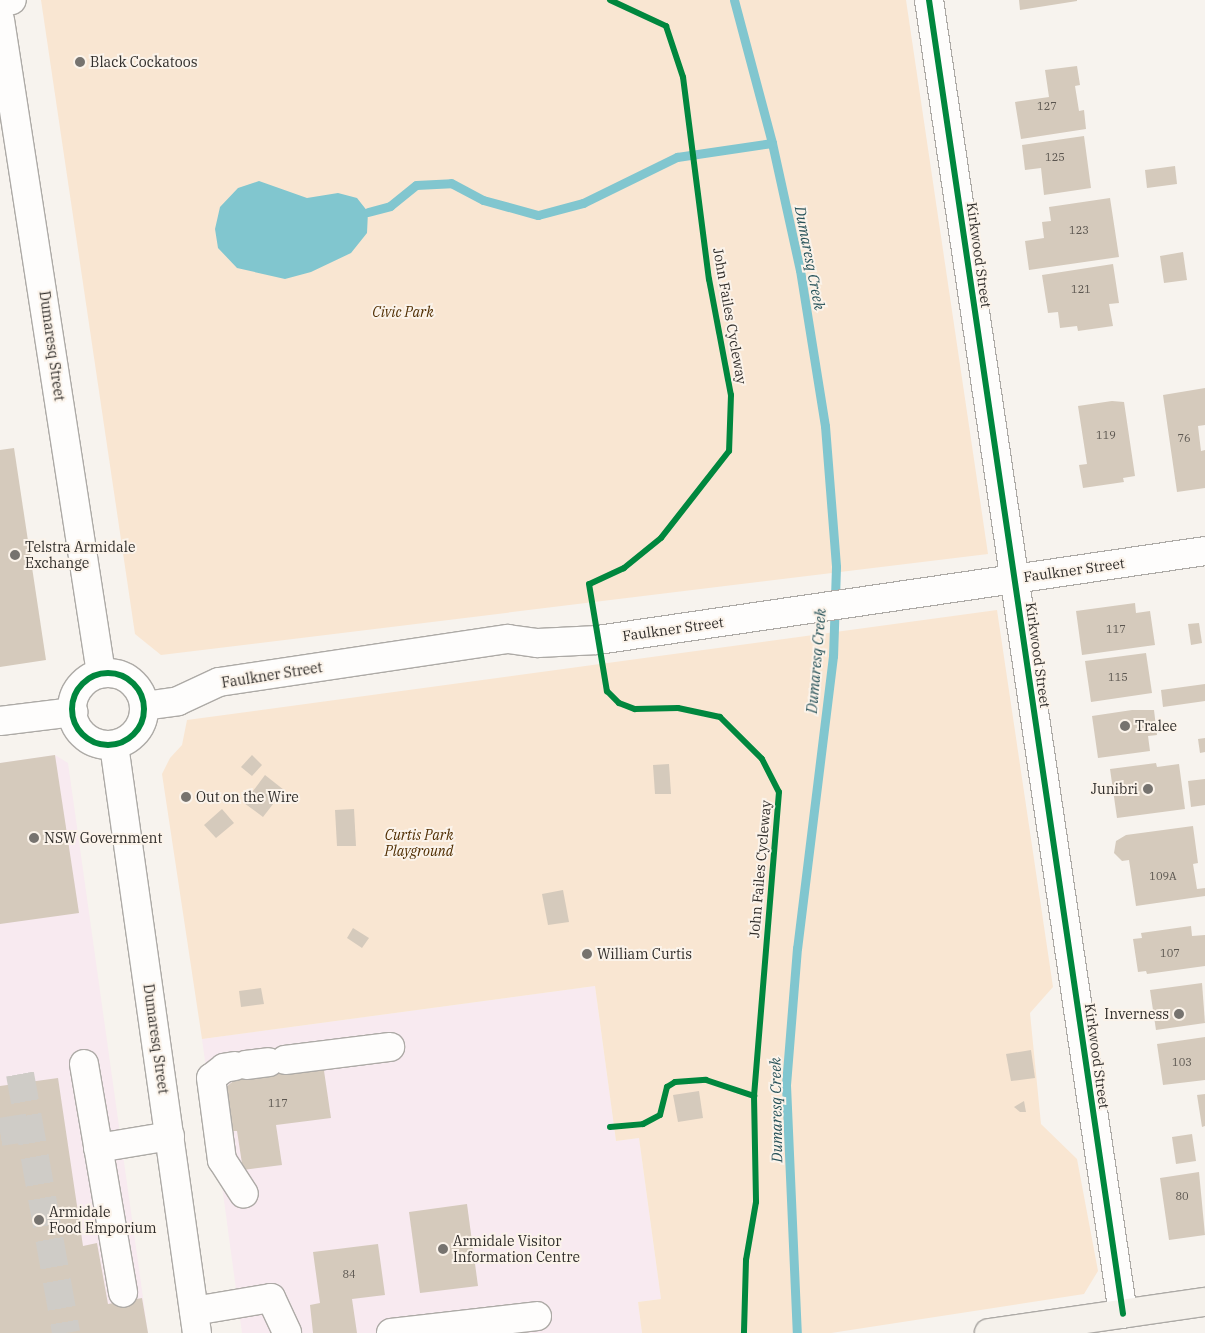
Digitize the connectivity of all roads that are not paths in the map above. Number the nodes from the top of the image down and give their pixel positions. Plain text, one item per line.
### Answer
1 (12, 0) edge
2 (929, 0) edge
3 (0, 3) edge
4 (0, 20) edge
5 (1205, 551) edge
6 (1014, 579) junction
7 (101, 674) junction
8 (144, 706) junction
9 (73, 712) junction
10 (0, 721) edge
11 (114, 745) junction
12 (390, 1046) dead end
13 (84, 1064) dead end
14 (170, 1136) junction
15 (98, 1148) junction
16 (244, 1194) dead end
17 (123, 1293) dead end
18 (1205, 1302) edge
19 (1122, 1314) junction
20 (537, 1316) dead end
21 (195, 1322) edge
22 (287, 1333) edge
23 (391, 1333) edge
24 (988, 1333) edge

1 - 3 street
2 - 6 street, Kirkwood Street
4 - 7 street, Dumaresq Street
5 - 6 street, Faulkner Street
6 - 8 street, Faulkner Street
6 - 19 street, Kirkwood Street
7 - 8 street
7 - 9 street
8 - 11 street
9 - 10 street
9 - 11 street
11 - 14 street, Dumaresq Street
12 - 16 street
13 - 15 street
14 - 15 street
14 - 21 street, Dumaresq Street
15 - 17 street
18 - 19 main road
19 - 24 main road
20 - 23 street
21 - 22 street

